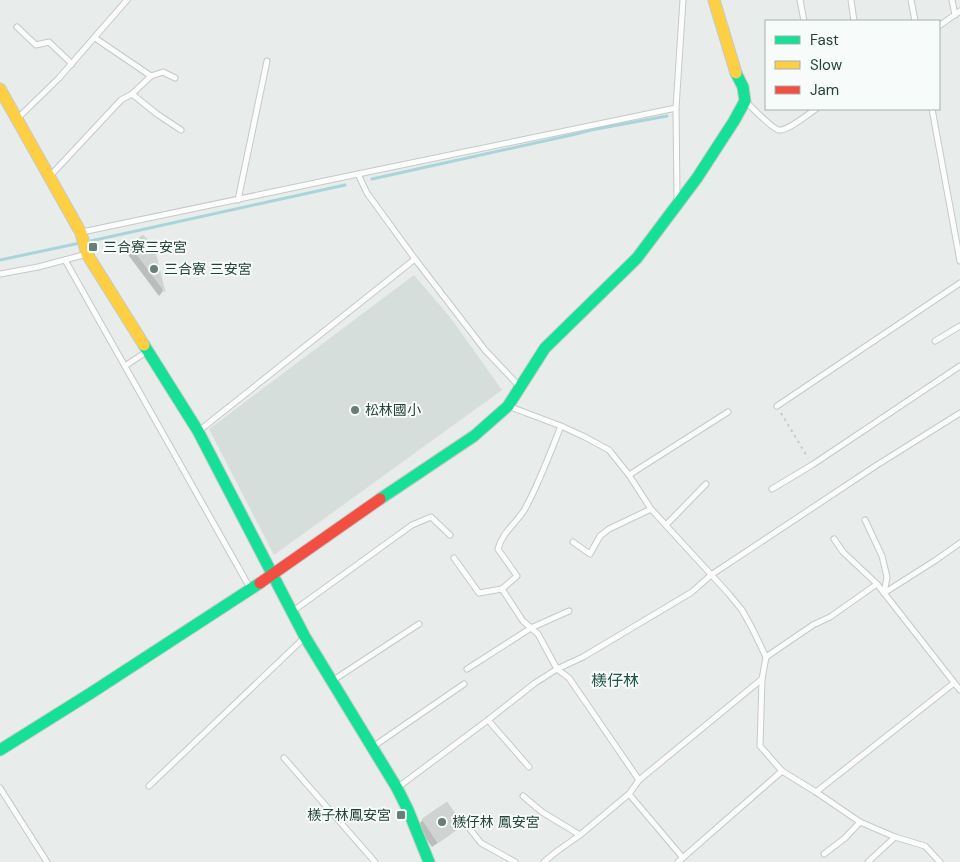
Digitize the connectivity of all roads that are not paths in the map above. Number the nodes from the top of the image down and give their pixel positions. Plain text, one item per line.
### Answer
1 (127, 0) edge
2 (683, 0) edge
3 (714, 0) edge
4 (800, 0) edge
5 (850, 0) edge
6 (911, 0) edge
7 (952, 0) edge
8 (958, 13) edge
9 (804, 20) edge
10 (854, 20) edge
11 (915, 20) edge
12 (940, 25) edge
13 (17, 27) dead end
14 (95, 38) junction
15 (267, 61) dead end
16 (72, 64) junction
17 (151, 76) junction
18 (175, 78) dead end
19 (0, 89) edge
20 (132, 94) junction
21 (744, 100) junction
22 (676, 108) junction
23 (814, 110) edge
24 (932, 110) edge
25 (17, 119) junction
26 (181, 130) dead end
27 (358, 174) junction
28 (50, 176) junction
29 (238, 200) junction
30 (676, 206) junction
31 (81, 232) junction
32 (87, 254) junction
33 (415, 259) junction
34 (65, 260) junction
35 (960, 260) edge
36 (0, 274) edge
37 (960, 283) edge
38 (960, 326) edge
39 (935, 342) dead end
40 (149, 350) junction
41 (124, 366) junction
42 (960, 366) edge
43 (520, 387) junction
44 (508, 406) junction
45 (777, 406) road end
46 (728, 412) dead end
47 (960, 413) edge
48 (561, 426) junction
49 (198, 431) junction
50 (628, 476) junction
51 (706, 484) dead end
52 (772, 489) dead end
53 (651, 509) junction
54 (865, 520) dead end
55 (666, 525) junction
56 (450, 535) dead end
57 (834, 538) dead end
58 (573, 542) dead end
59 (960, 543) edge
60 (454, 558) dead end
61 (273, 574) junction
62 (711, 575) junction
63 (877, 584) junction
64 (251, 589) junction
65 (502, 589) junction
66 (884, 593) junction
67 (292, 611) junction
68 (569, 611) dead end
69 (419, 624) dead end
70 (531, 628) junction
71 (305, 637) junction
72 (766, 656) junction
73 (467, 669) dead end
74 (557, 670) junction
75 (762, 679) junction
76 (331, 682) junction
77 (954, 683) junction
78 (464, 684) dead end
79 (960, 690) edge
80 (488, 720) junction
81 (372, 747) junction
82 (0, 750) edge
83 (284, 758) dead end
84 (528, 767) dead end
85 (782, 771) junction
86 (639, 780) junction
87 (149, 786) dead end
88 (0, 788) edge
89 (397, 788) junction
90 (816, 792) junction
91 (629, 794) junction
92 (523, 796) dead end
93 (472, 822) dead end
94 (860, 822) junction
95 (580, 834) junction
96 (895, 837) junction
97 (824, 854) dead end
98 (683, 858) junction
99 (938, 860) edge
100 (47, 862) edge
101 (375, 862) edge
102 (429, 862) edge
103 (515, 862) edge
104 (544, 862) edge
105 (678, 862) edge
106 (868, 862) edge
107 (932, 862) edge

1 - 14 lane
2 - 22 lane
3 - 21 street
4 - 9 lane
5 - 10 lane
6 - 11 lane
7 - 8 lane
8 - 12 lane
13 - 16 lane
14 - 16 lane
14 - 17 lane
15 - 29 lane
16 - 25 lane
17 - 18 lane
17 - 20 lane
19 - 25 street
20 - 26 lane
20 - 28 lane
21 - 23 lane
21 - 30 street
22 - 27 lane
22 - 30 lane
24 - 35 lane
25 - 28 street
27 - 29 lane
27 - 33 lane
28 - 31 street
29 - 31 lane
30 - 43 street
31 - 32 street
32 - 34 lane
32 - 40 street
33 - 43 lane
33 - 49 lane
34 - 36 lane
34 - 41 lane
37 - 45 lane
38 - 39 lane
40 - 41 lane
40 - 49 street
41 - 64 lane
42 - 52 lane
43 - 44 street
44 - 48 lane
44 - 61 street
46 - 50 lane
47 - 62 lane
48 - 50 lane
48 - 65 lane
49 - 61 street
50 - 53 lane
51 - 55 lane
53 - 55 lane
53 - 58 lane
54 - 66 lane
55 - 62 lane
56 - 67 lane
57 - 63 lane
59 - 66 lane
60 - 65 lane
61 - 64 street
61 - 67 street
62 - 72 lane
62 - 74 lane
63 - 66 lane
63 - 72 lane
64 - 82 street
65 - 70 lane
66 - 77 lane
67 - 71 street
68 - 70 lane
69 - 76 lane
70 - 73 lane
70 - 74 lane
71 - 76 street
71 - 87 lane
72 - 75 lane
74 - 80 lane
74 - 86 lane
75 - 85 lane
75 - 86 lane
76 - 81 street
77 - 79 lane
77 - 90 lane
78 - 81 lane
80 - 84 lane
80 - 89 lane
81 - 89 street
83 - 101 lane
85 - 90 lane
85 - 98 lane
86 - 91 lane
88 - 100 lane
89 - 102 street
90 - 94 lane
91 - 95 lane
91 - 98 lane
92 - 95 lane
93 - 103 lane
94 - 96 lane
94 - 97 lane
95 - 104 lane
96 - 99 lane
96 - 106 lane
98 - 105 lane
99 - 107 lane

